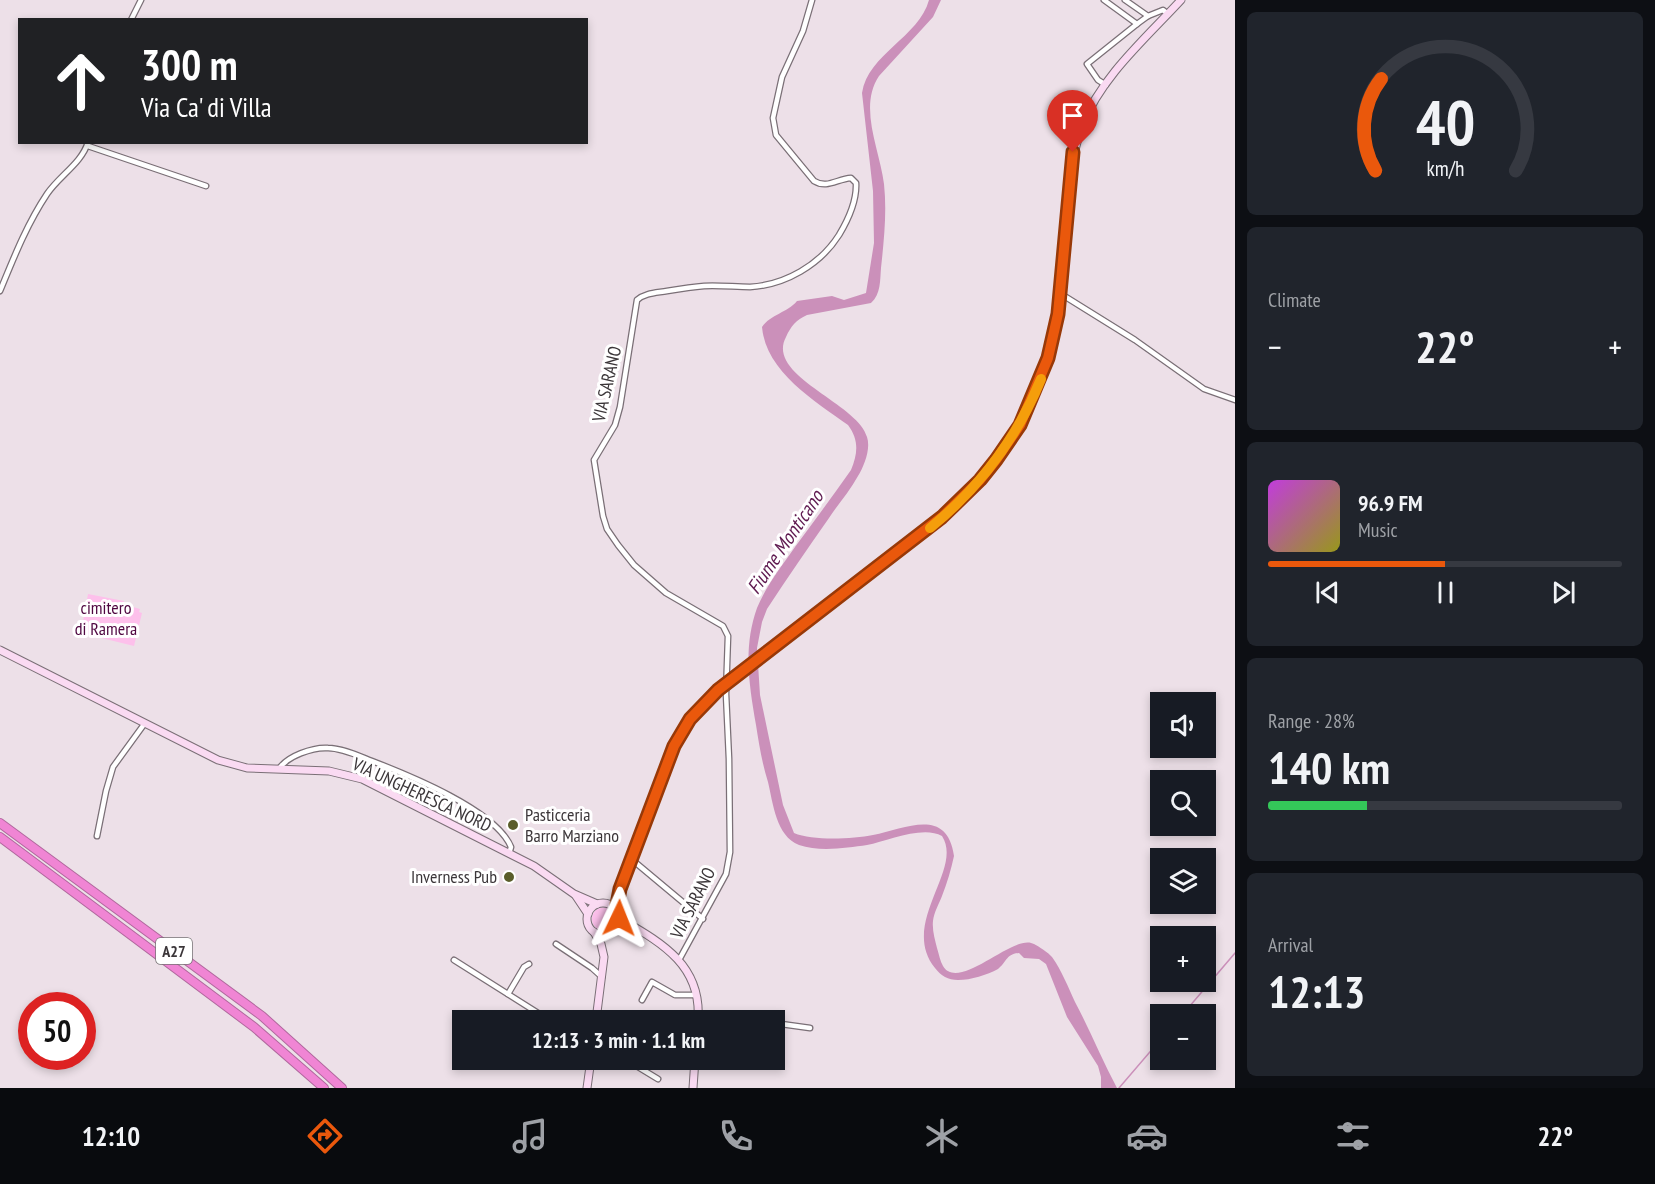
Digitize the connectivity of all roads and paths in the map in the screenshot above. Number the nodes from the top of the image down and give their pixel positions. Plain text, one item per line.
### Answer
1 (141, 0) edge
2 (812, 0) edge
3 (1104, 0) edge
4 (1125, 0) edge
5 (1181, 0) edge
6 (1168, 14) junction
7 (1148, 16) junction
8 (131, 18) edge
9 (1137, 24) junction
10 (1106, 85) junction
11 (88, 144) edge
12 (206, 186) dead end
13 (0, 291) edge
14 (1060, 294) junction
15 (1235, 400) edge
16 (0, 650) edge
17 (145, 723) junction
18 (279, 769) junction
19 (0, 823) edge
20 (97, 836) dead end
21 (0, 837) edge
22 (509, 854) junction
23 (630, 858) junction
24 (620, 889) junction
25 (574, 894) junction
26 (601, 904) junction
27 (616, 910) junction
28 (588, 914) junction
29 (619, 918) junction
30 (703, 919) junction
31 (594, 932) junction
32 (556, 944) dead end
33 (454, 960) dead end
34 (679, 960) junction
35 (529, 964) dead end
36 (591, 968) junction
37 (603, 968) junction
38 (602, 977) junction
39 (508, 994) junction
40 (696, 995) junction
41 (642, 1000) dead end
42 (533, 1010) edge
43 (597, 1010) edge
44 (697, 1010) edge
45 (785, 1025) edge
46 (810, 1028) dead end
47 (589, 1070) edge
48 (643, 1070) edge
49 (694, 1070) edge
50 (658, 1079) dead end
51 (324, 1088) edge
52 (342, 1088) edge
53 (587, 1088) edge
54 (693, 1088) edge

1 - 8 street
2 - 30 street, VIA SARANO
3 - 9 street
4 - 7 street
5 - 6 street
6 - 7 street
6 - 10 street
7 - 9 street
9 - 10 street
10 - 14 street
11 - 12 street
11 - 13 street
14 - 15 street
14 - 23 street, bridge
16 - 17 street, VIA UNGHERESCA NORD
17 - 18 street, VIA UNGHERESCA NORD
17 - 20 street
18 - 22 street, VIA UNGHERESCA NORD
18 - 22 street
19 - 52 highway, A27
21 - 51 highway, A27
22 - 25 street, VIA UNGHERESCA NORD
23 - 24 street
23 - 30 street
24 - 26 street
24 - 27 street
25 - 26 street, VIA UNGHERESCA NORD
25 - 28 street, VIA UNGHERESCA NORD
26 - 27 street
26 - 28 street
27 - 29 street
28 - 31 street
29 - 31 street
29 - 34 street
30 - 34 street, VIA SARANO
31 - 37 street
32 - 36 street
33 - 39 street
34 - 40 street
35 - 39 street
36 - 37 street
36 - 38 street
37 - 38 street
38 - 43 street
39 - 42 street
40 - 41 street
40 - 44 street
45 - 46 street
47 - 53 street
48 - 50 street
49 - 54 street

